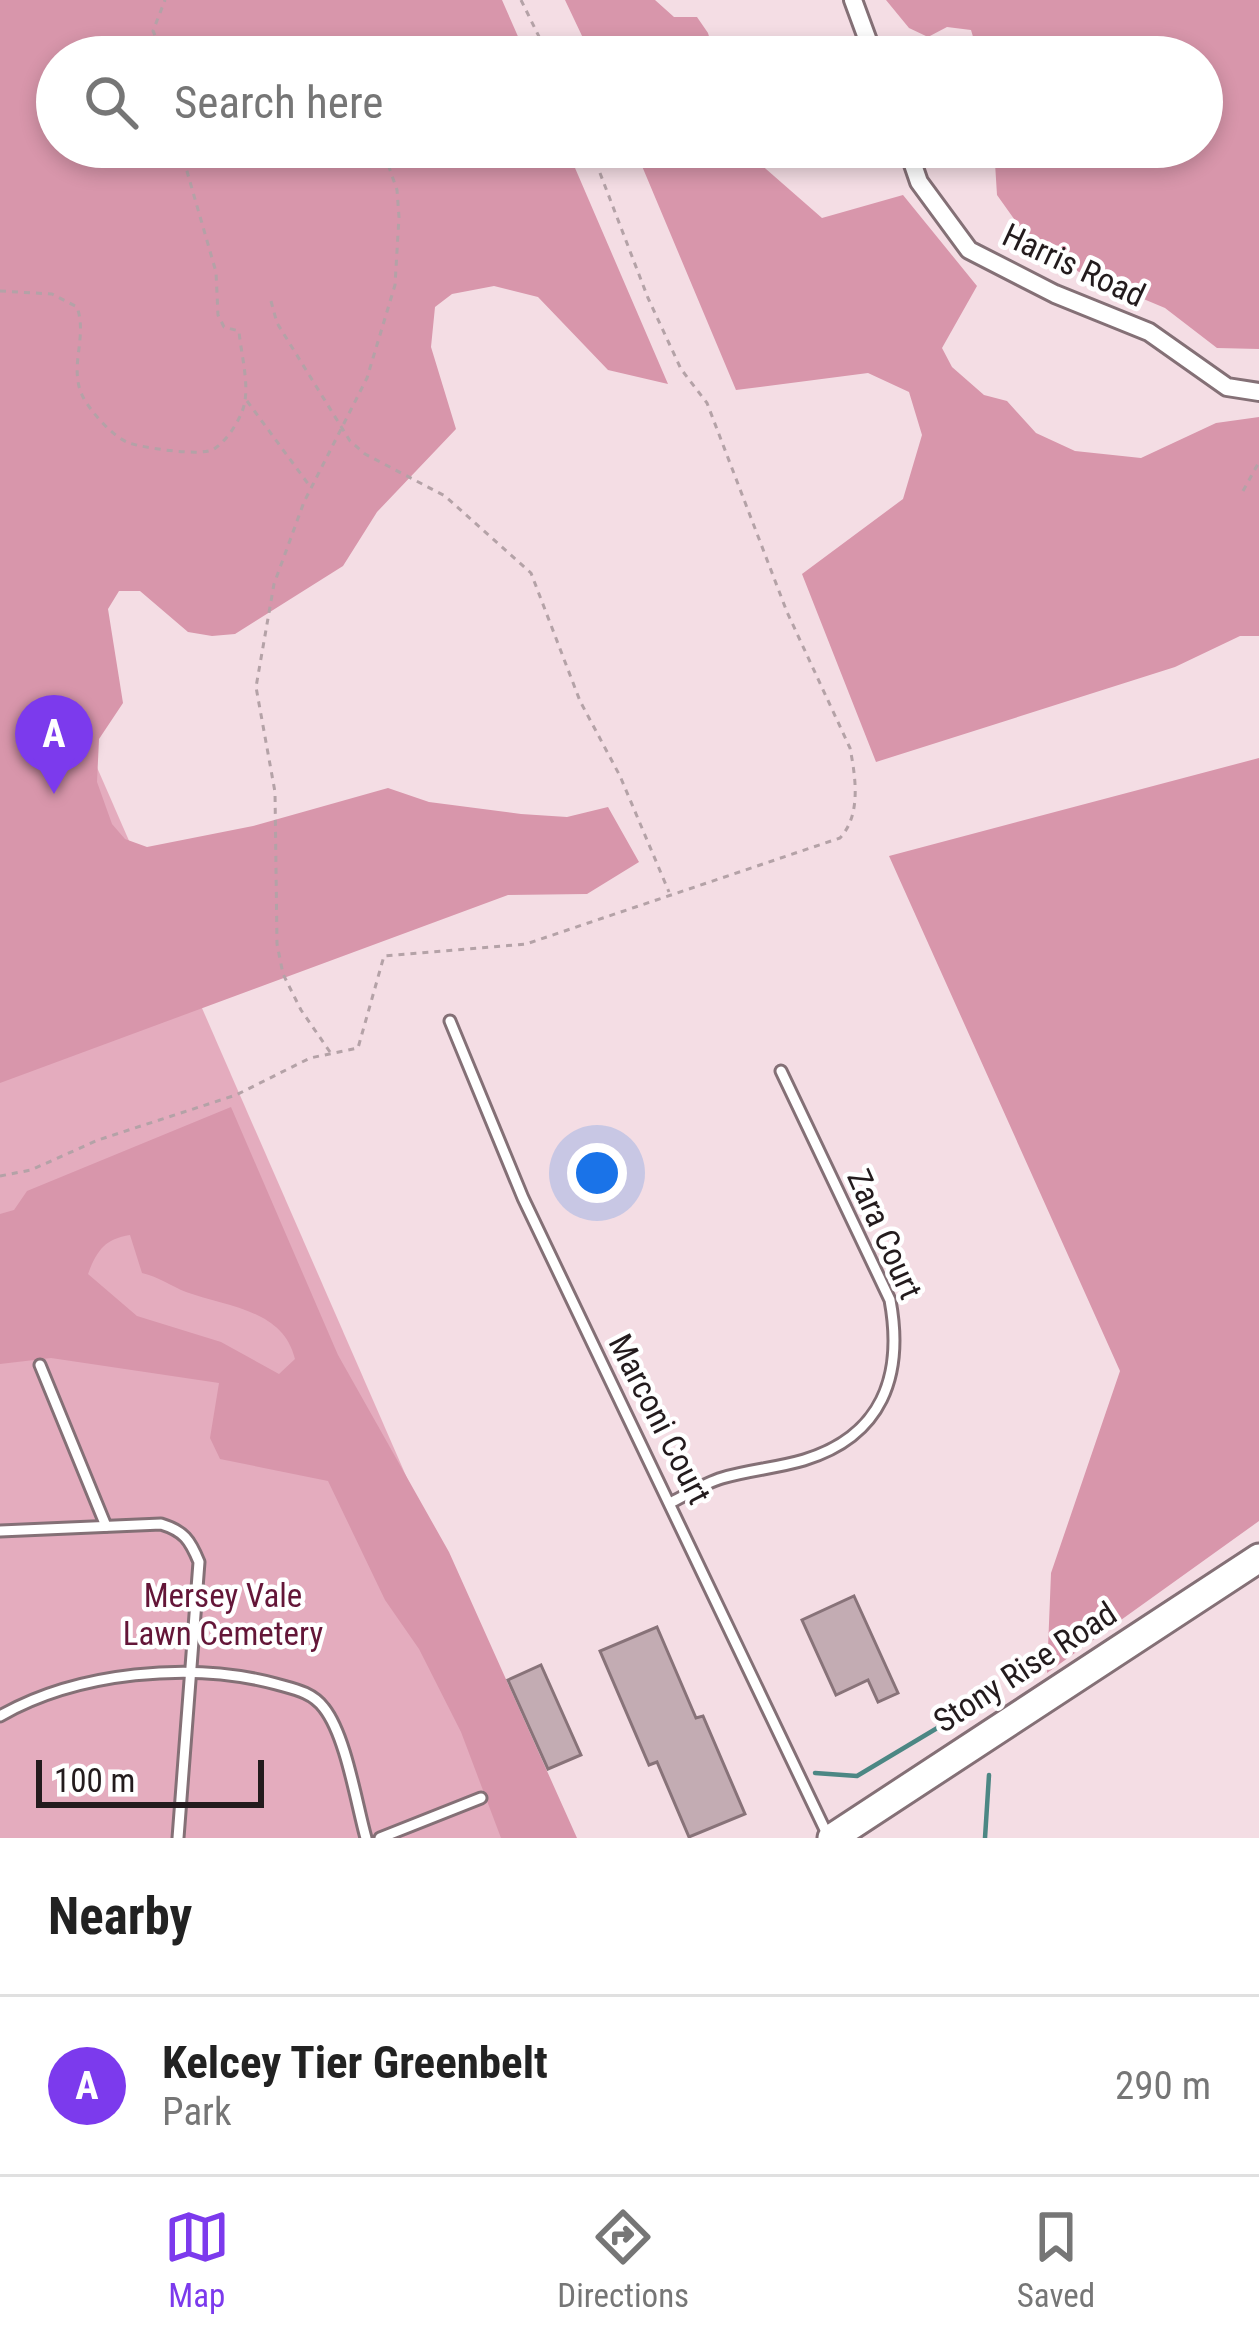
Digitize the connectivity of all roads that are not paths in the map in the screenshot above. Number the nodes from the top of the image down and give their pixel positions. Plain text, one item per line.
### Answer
1 (853, 0) edge
2 (866, 36) edge
3 (914, 168) edge
4 (1259, 392) edge
5 (450, 1021) dead end
6 (781, 1071) dead end
7 (40, 1365) dead end
8 (671, 1502) junction
9 (106, 1526) junction
10 (0, 1531) edge
11 (1259, 1558) edge
12 (191, 1670) junction
13 (0, 1716) edge
14 (481, 1798) dead end
15 (178, 1838) edge
16 (366, 1838) edge
17 (380, 1838) edge
18 (831, 1838) edge

1 - 2 street
3 - 4 street, Harris Road
5 - 8 lane, Marconi Court
6 - 8 lane, Zara Court
7 - 9 lane
8 - 18 lane, Marconi Court
9 - 10 lane
9 - 12 lane
11 - 18 main road, Stony Rise Road
12 - 13 lane
12 - 15 lane
12 - 16 lane
14 - 17 lane

